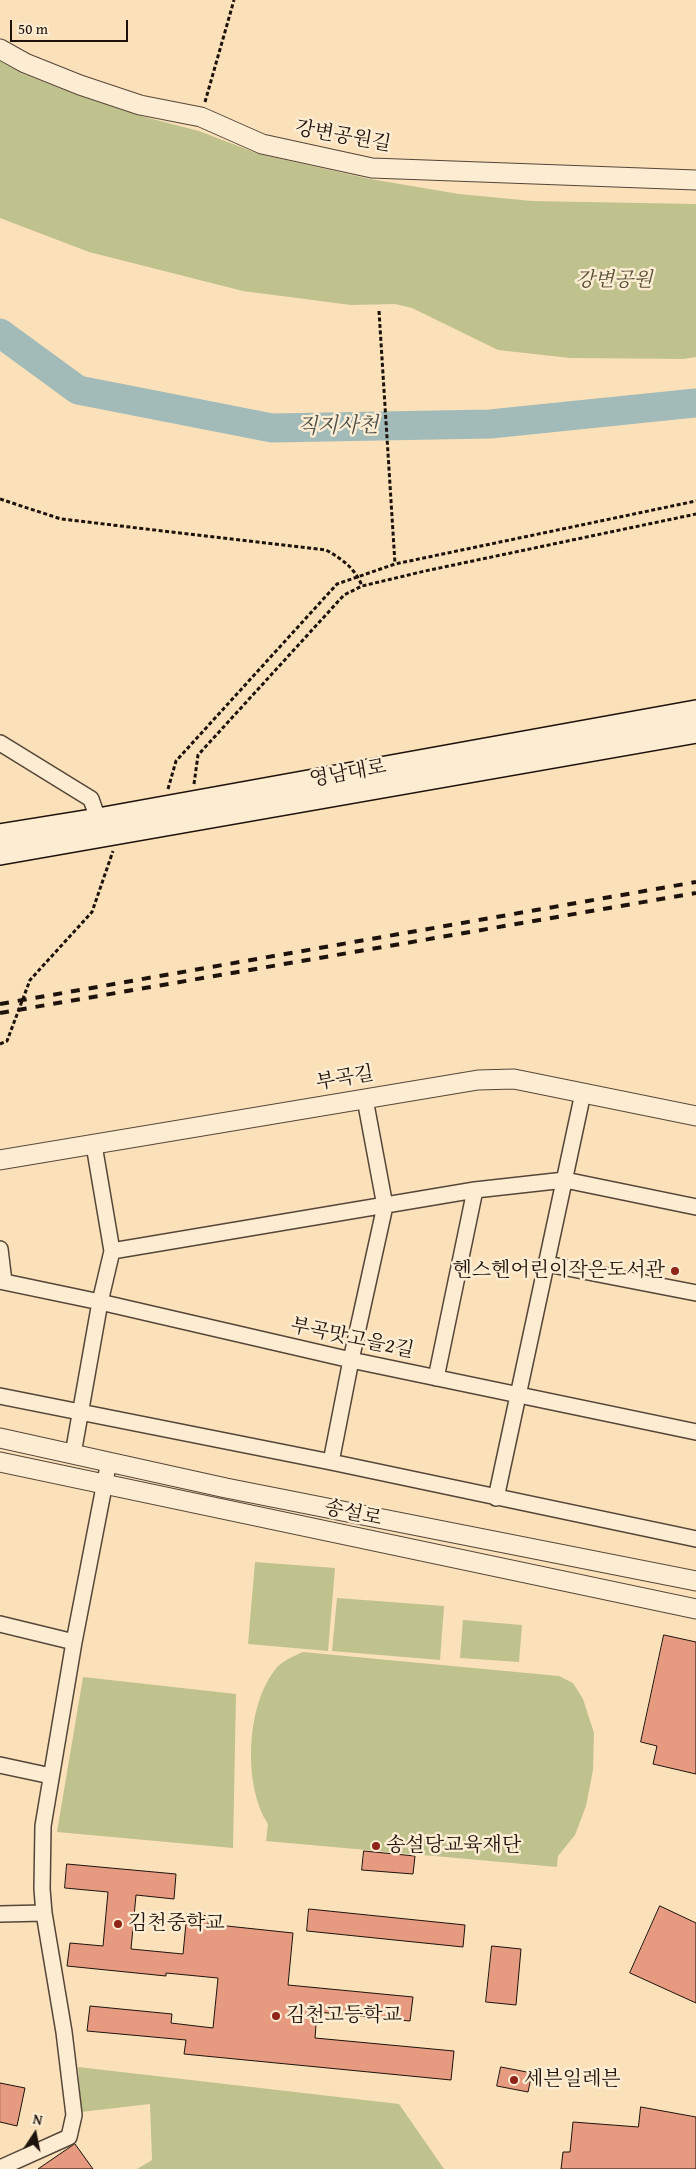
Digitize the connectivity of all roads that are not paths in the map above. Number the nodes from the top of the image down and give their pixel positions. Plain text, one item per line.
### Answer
1 (0, 49) edge
2 (696, 180) edge
3 (696, 711) edge
4 (696, 732) edge
5 (0, 743) edge
6 (98, 819) junction
7 (0, 835) edge
8 (0, 854) edge
9 (583, 1093) junction
10 (365, 1099) junction
11 (696, 1116) edge
12 (94, 1145) junction
13 (0, 1160) edge
14 (565, 1180) junction
15 (475, 1190) junction
16 (385, 1206) junction
17 (696, 1207) edge
18 (0, 1249) edge
19 (112, 1251) junction
20 (547, 1264) junction
21 (2, 1282) edge
22 (696, 1293) edge
23 (100, 1302) junction
24 (351, 1360) junction
25 (436, 1378) junction
26 (0, 1396) edge
27 (518, 1396) junction
28 (82, 1412) junction
29 (696, 1432) edge
30 (0, 1438) edge
31 (73, 1454) junction
32 (109, 1461) junction
33 (0, 1462) edge
34 (331, 1462) junction
35 (104, 1485) junction
36 (496, 1498) junction
37 (696, 1540) edge
38 (696, 1581) edge
39 (696, 1609) edge
40 (0, 1624) edge
41 (74, 1642) junction
42 (0, 1765) edge
43 (51, 1776) junction
44 (44, 1913) junction
45 (0, 1914) edge
46 (0, 2168) edge

1 - 2 street, 강변공원길
3 - 6 main road, 영남대로
4 - 8 main road, 영남대로
5 - 6 street
6 - 7 main road, 영남대로
9 - 10 street, 부곡길
9 - 11 street, 부곡길
9 - 14 street
10 - 12 street, 부곡길
10 - 16 street
12 - 13 street, 부곡길
12 - 19 street
14 - 15 street
14 - 17 street
14 - 20 street
15 - 16 street
15 - 25 street
16 - 19 street
16 - 24 street
18 - 21 street
19 - 23 street
20 - 22 street
20 - 27 street
21 - 23 street, 부곡맛고을2길
23 - 24 street, 부곡맛고을2길
23 - 28 street
24 - 25 street, 부곡맛고을2길
24 - 34 street
25 - 27 street, 부곡맛고을2길
26 - 28 street
27 - 29 street, 부곡맛고을2길
27 - 36 street
28 - 31 street
28 - 34 street
30 - 31 street, 송설로
31 - 32 street, 송설로
32 - 35 street
32 - 38 street, 송설로
33 - 35 street, 송설로
34 - 36 street
35 - 39 street, 송설로
35 - 41 street
36 - 37 street
40 - 41 street
41 - 43 street
42 - 43 street
43 - 44 street
44 - 45 street
44 - 46 street

